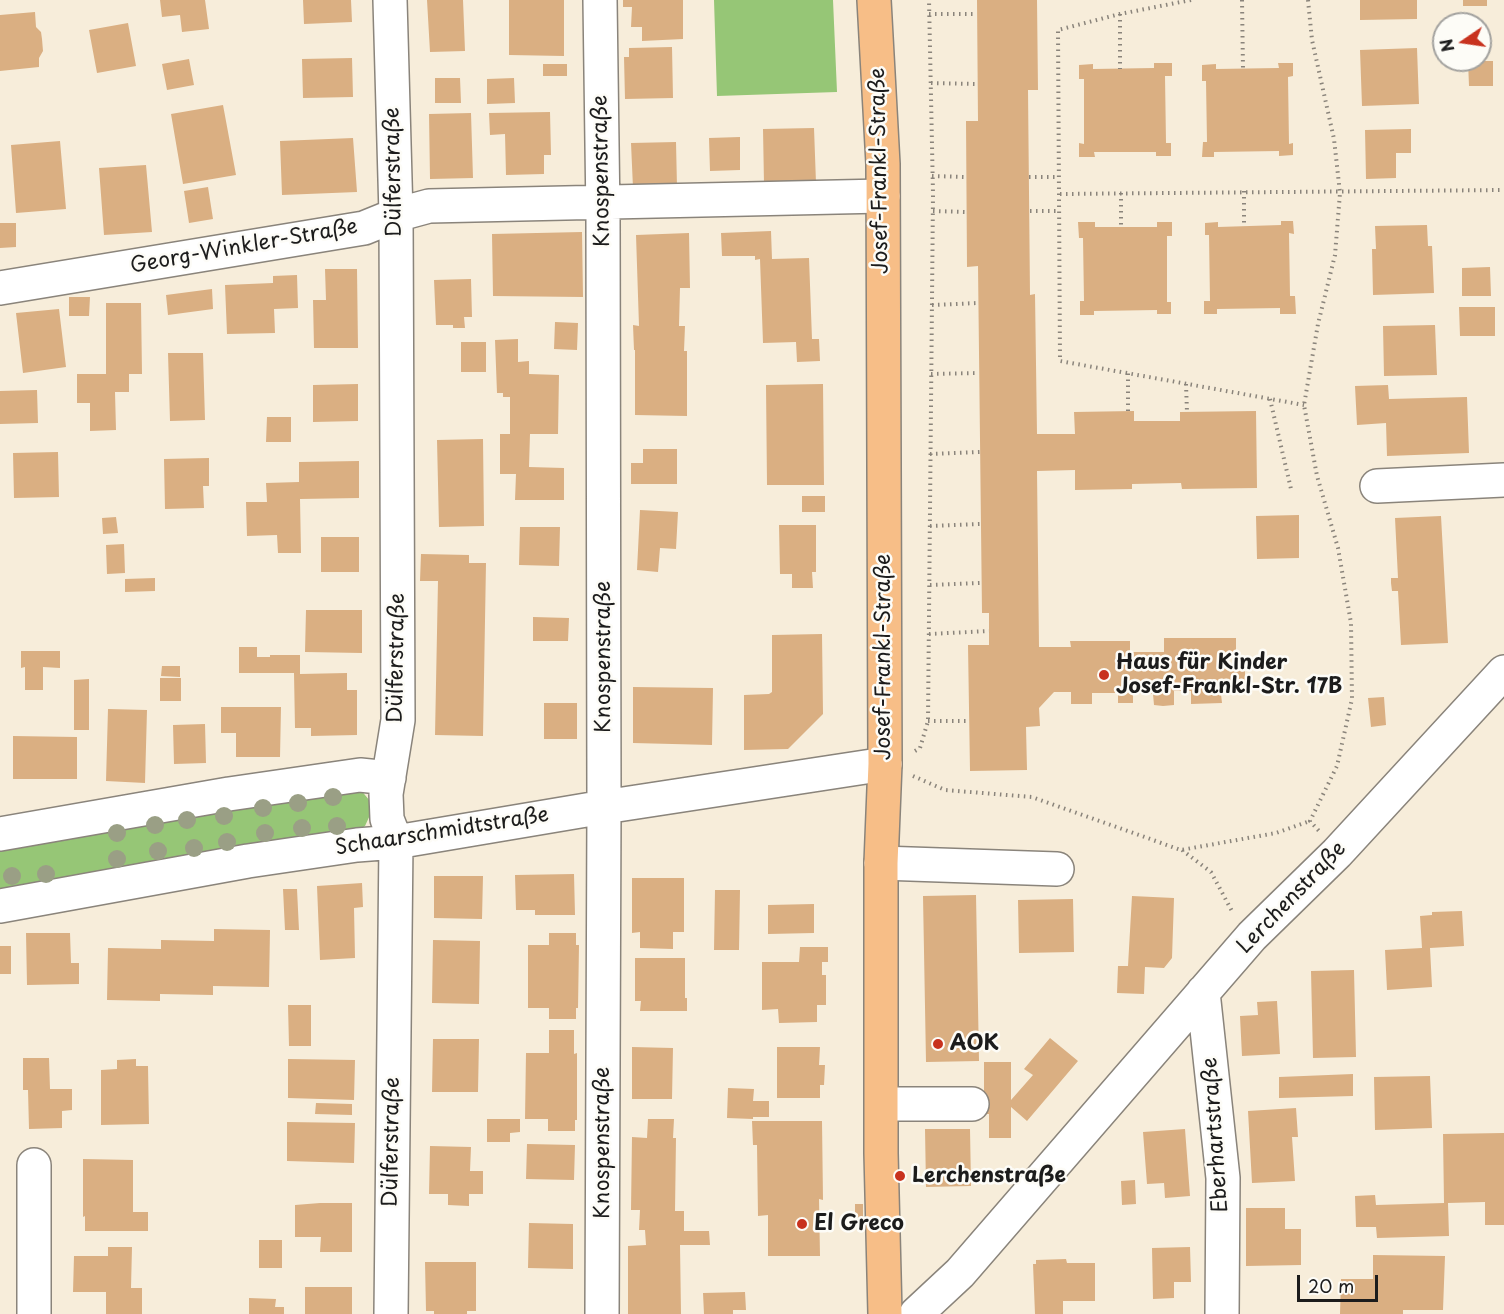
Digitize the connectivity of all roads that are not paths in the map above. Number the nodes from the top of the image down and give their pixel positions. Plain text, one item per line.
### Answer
1 (390, 0) edge
2 (600, 0) edge
3 (874, 0) edge
4 (883, 196) junction
5 (603, 202) junction
6 (396, 215) junction
7 (0, 288) edge
8 (1504, 480) edge
9 (1377, 486) dead end
10 (1504, 672) edge
11 (885, 764) junction
12 (389, 778) junction
13 (604, 807) junction
14 (0, 834) edge
15 (396, 842) junction
16 (881, 863) junction
17 (1057, 869) dead end
18 (0, 906) edge
19 (1203, 992) junction
20 (882, 1104) junction
21 (972, 1104) dead end
22 (34, 1165) dead end
23 (34, 1314) edge
24 (390, 1314) edge
25 (602, 1314) edge
26 (885, 1314) edge
27 (916, 1314) edge
28 (1222, 1314) edge

1 - 6 street, Dülferstraße
2 - 5 street, Knospenstraße
3 - 4 main road, Josef-Frankl-Straße
4 - 5 street, Georg-Winkler-Straße
4 - 11 main road, Josef-Frankl-Straße
5 - 6 street, Georg-Winkler-Straße
5 - 13 street, Knospenstraße
6 - 7 street, Georg-Winkler-Straße
6 - 12 street, Dülferstraße
8 - 9 street
10 - 19 street, Lerchenstraße
11 - 13 street, Schaarschmidtstraße
11 - 16 main road, Josef-Frankl-Straße
12 - 14 street
12 - 15 street, Dülferstraße
13 - 15 street, Schaarschmidtstraße
13 - 25 street, Knospenstraße
15 - 18 street, Schaarschmidtstraße
15 - 24 street, Dülferstraße
16 - 17 street
16 - 20 main road, Josef-Frankl-Straße
19 - 27 street, Lerchenstraße
19 - 28 street, Eberhartstraße
20 - 21 street
20 - 26 main road, Josef-Frankl-Straße
22 - 23 street

